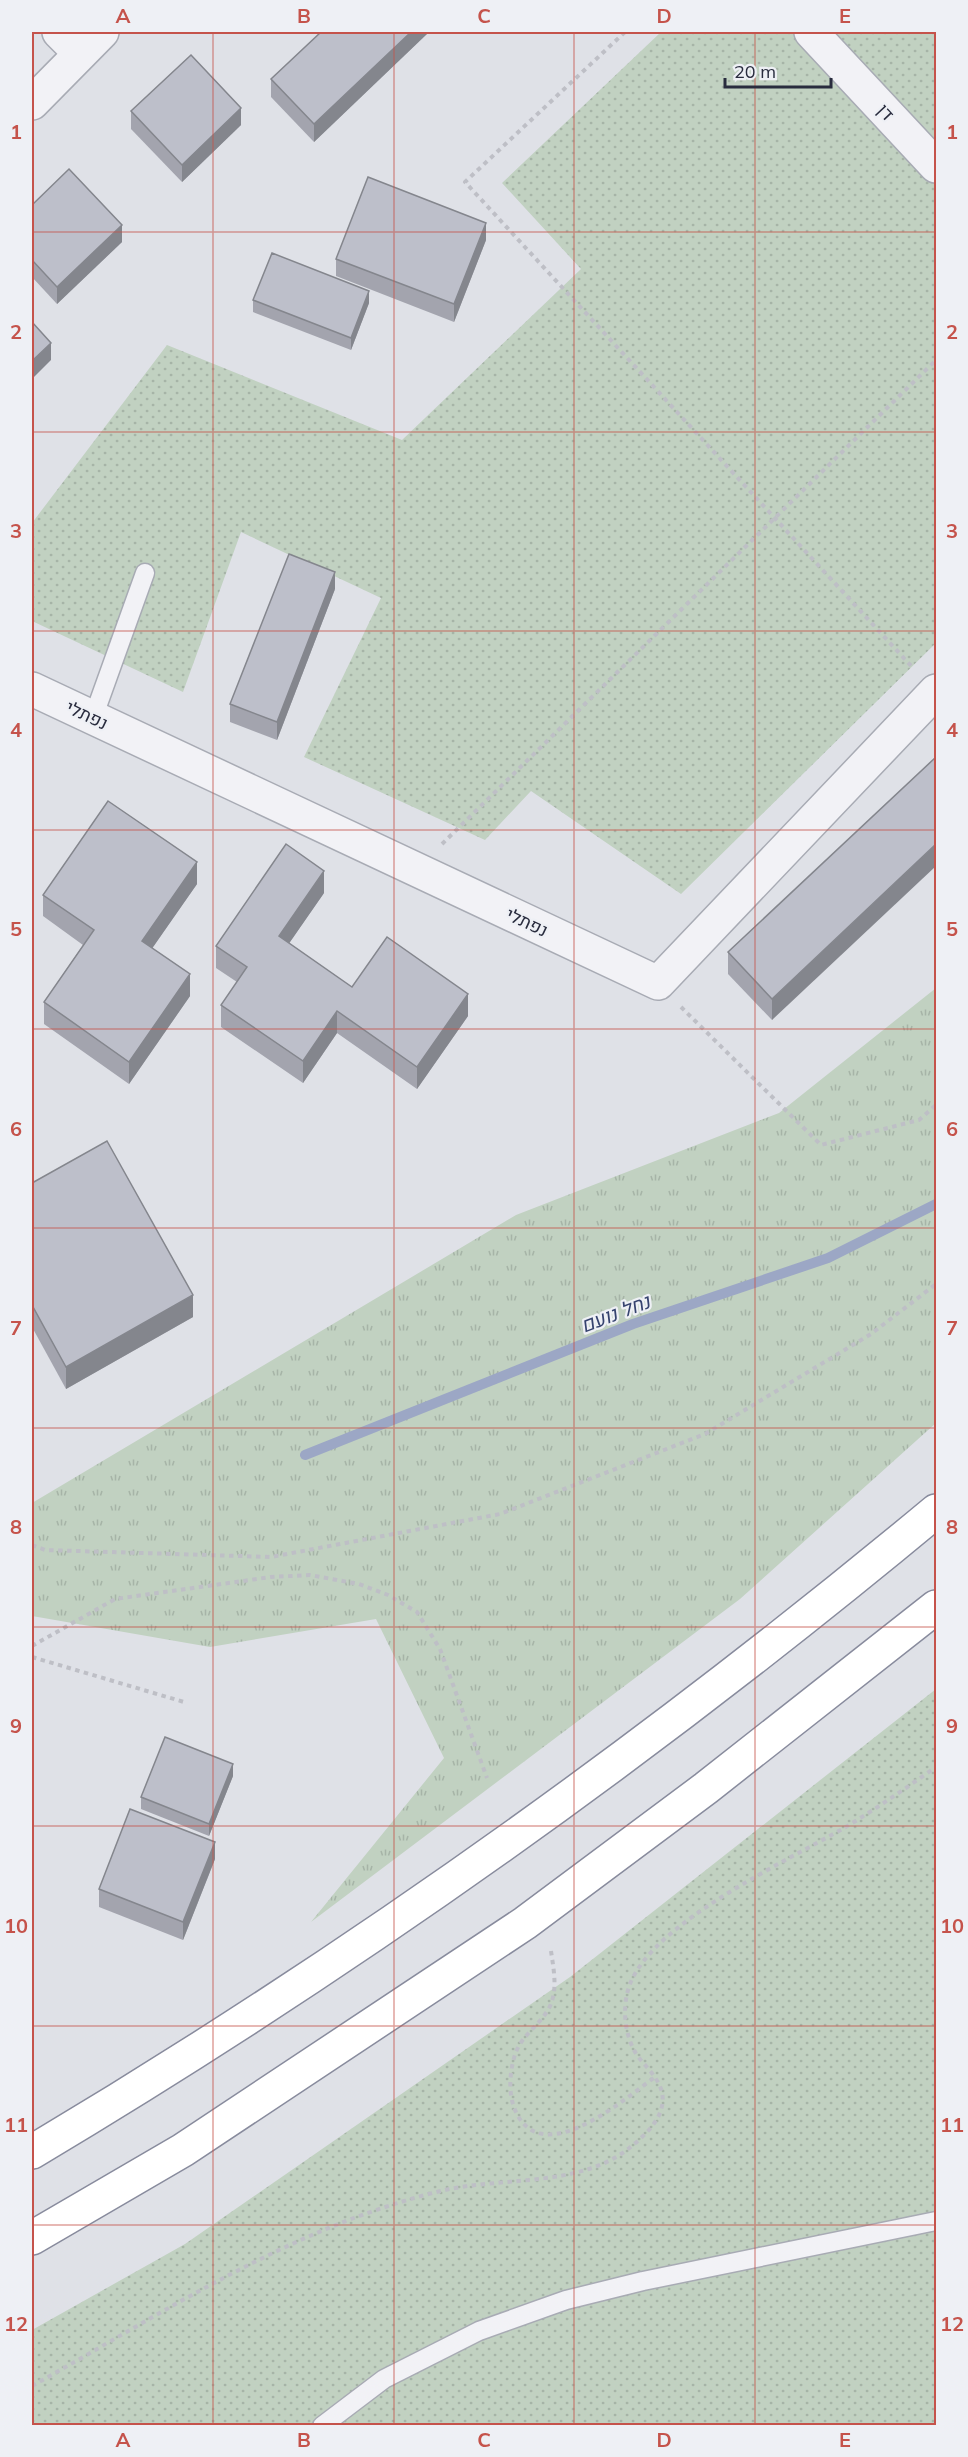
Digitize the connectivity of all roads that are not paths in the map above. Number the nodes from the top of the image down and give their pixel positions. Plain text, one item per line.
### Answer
1 (811, 32) edge
2 (80, 39) edge
3 (32, 103) edge
4 (936, 166) edge
5 (145, 573) dead end
6 (32, 689) edge
7 (936, 692) edge
8 (93, 718) junction
9 (936, 1511) edge
10 (936, 1607) edge
11 (32, 2152) edge
12 (936, 2222) edge
13 (32, 2238) edge
14 (322, 2426) edge

1 - 4 street, דן
2 - 3 street
5 - 8 lane
6 - 8 street, נפתלי
7 - 8 street, נפתלי
9 - 11 highway
10 - 13 highway
12 - 14 lane

